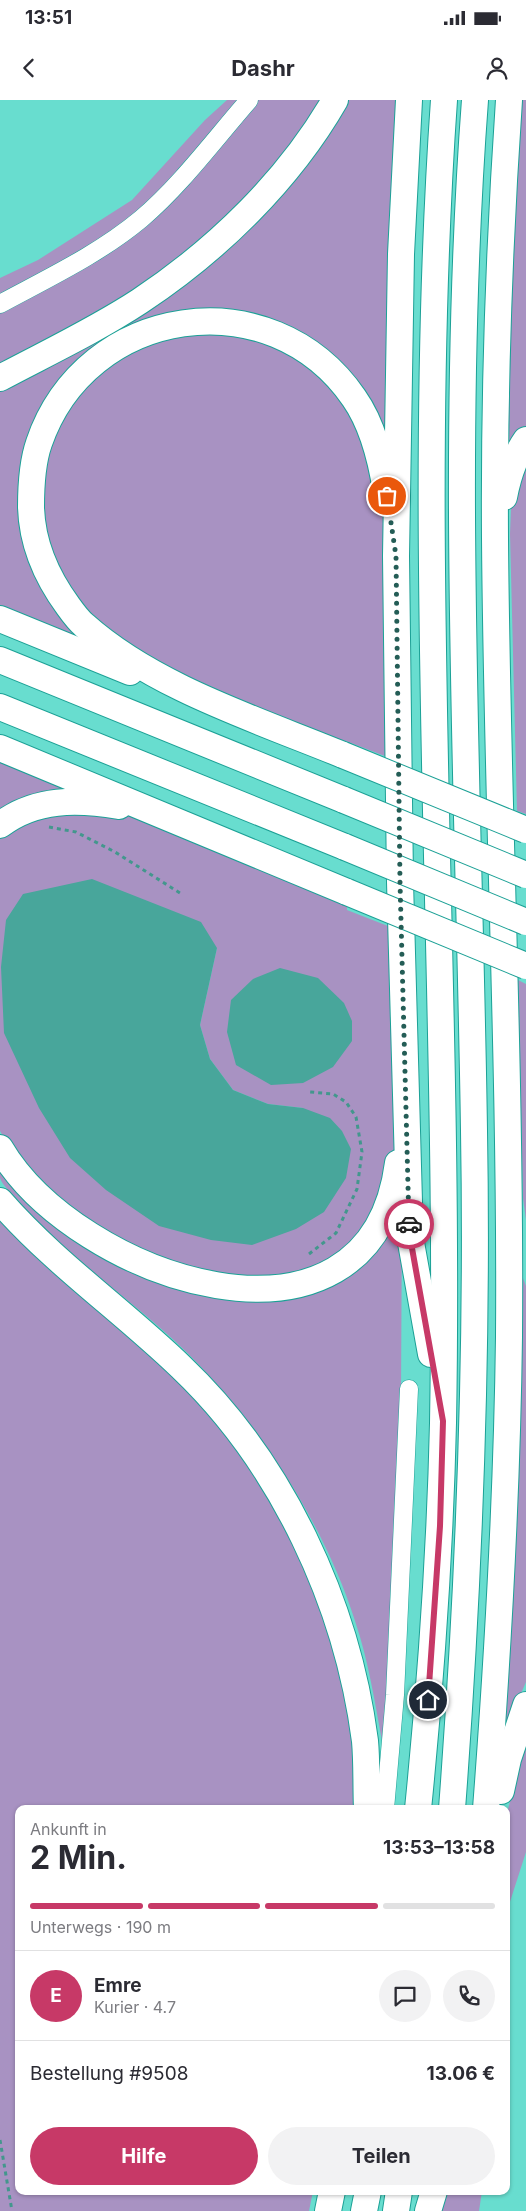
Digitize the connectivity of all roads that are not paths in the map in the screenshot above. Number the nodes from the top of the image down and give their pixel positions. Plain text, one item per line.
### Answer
1 (248, 100) edge
2 (335, 100) edge
3 (409, 100) edge
4 (444, 100) edge
5 (475, 100) edge
6 (509, 100) edge
7 (0, 304) edge
8 (0, 378) edge
9 (526, 440) edge
10 (495, 539) junction
11 (396, 556) junction
12 (0, 619) edge
13 (0, 660) edge
14 (196, 696) junction
15 (0, 707) edge
16 (0, 748) edge
17 (152, 813) junction
18 (0, 825) edge
19 (526, 830) edge
20 (526, 875) edge
21 (526, 922) edge
22 (526, 966) edge
23 (405, 1098) junction
24 (507, 1135) junction
25 (0, 1148) edge
26 (0, 1200) edge
27 (526, 1255) edge
28 (409, 1389) dead end
29 (443, 1421) junction
30 (526, 1705) edge
31 (367, 1805) edge
32 (385, 1805) edge
33 (418, 1805) edge
34 (452, 1805) edge
35 (486, 1805) edge
36 (497, 1805) edge
37 (331, 2195) edge
38 (367, 2195) edge
39 (398, 2195) edge
40 (433, 2195) edge
41 (328, 2211) edge
42 (364, 2211) edge
43 (396, 2211) edge
44 (428, 2211) edge

1 - 7 street
2 - 8 highway
3 - 11 highway
4 - 29 highway
5 - 34 highway
6 - 10 highway
9 - 10 highway
10 - 24 highway
11 - 14 highway
11 - 23 highway
12 - 14 highway
13 - 20 highway, bridge
14 - 19 highway, bridge
15 - 21 highway, bridge
16 - 17 highway
17 - 18 highway
17 - 22 highway, bridge
23 - 25 highway
23 - 29 highway
24 - 27 highway
24 - 35 highway
26 - 31 highway
28 - 32 street
29 - 33 highway
30 - 36 highway
37 - 41 highway
38 - 42 highway
39 - 43 highway
40 - 44 highway

